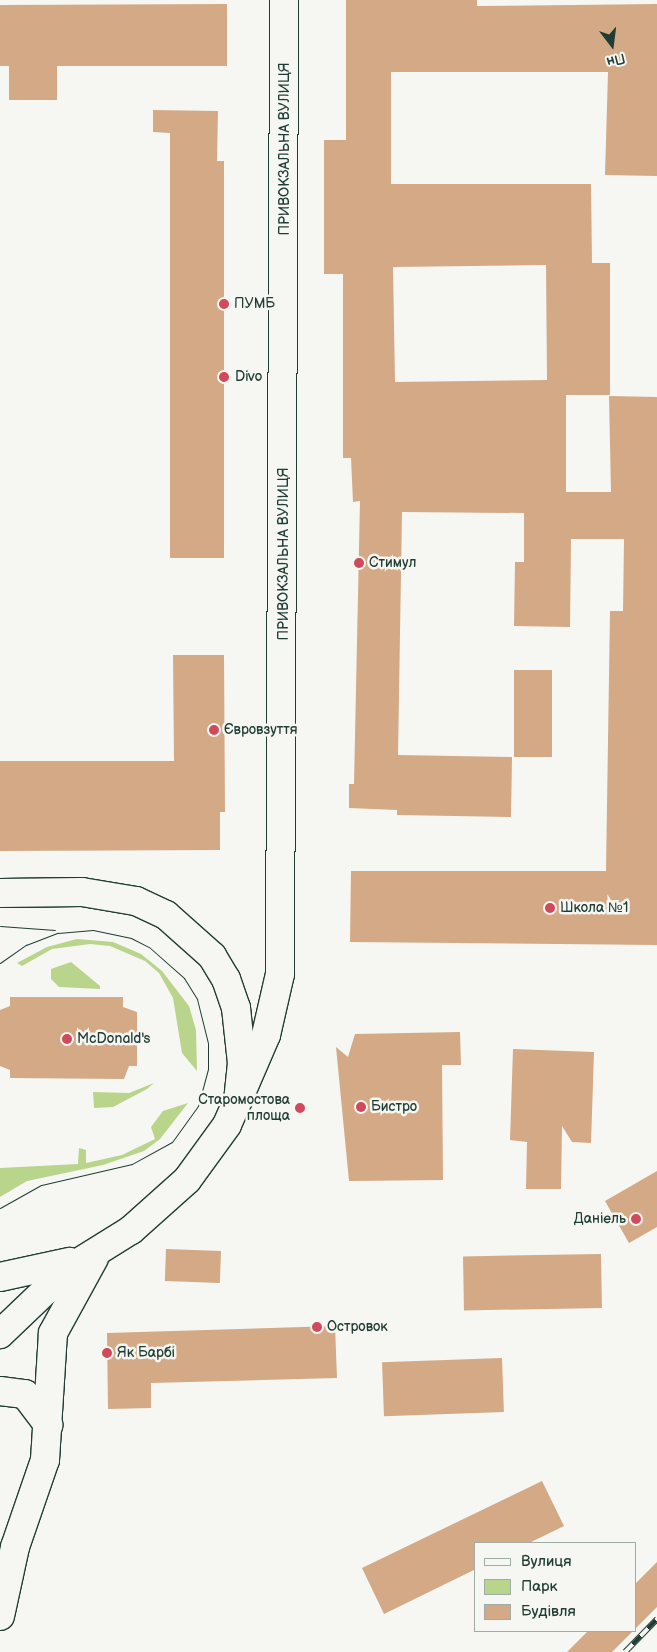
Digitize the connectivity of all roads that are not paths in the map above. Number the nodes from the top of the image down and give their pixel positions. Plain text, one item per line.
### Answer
1 (284, 0) edge
2 (0, 893) edge
3 (238, 1100) junction
4 (99, 1250) junction
5 (0, 1277) edge
6 (0, 1334) edge
7 (0, 1390) edge
8 (48, 1425) junction
9 (0, 1616) edge

1 - 3 main road, ПРИВОКЗАЛЬНА ВУЛИЦЯ
2 - 3 main road
3 - 4 main road
4 - 5 main road
4 - 6 main road
4 - 8 main road
7 - 8 main road
8 - 9 main road

